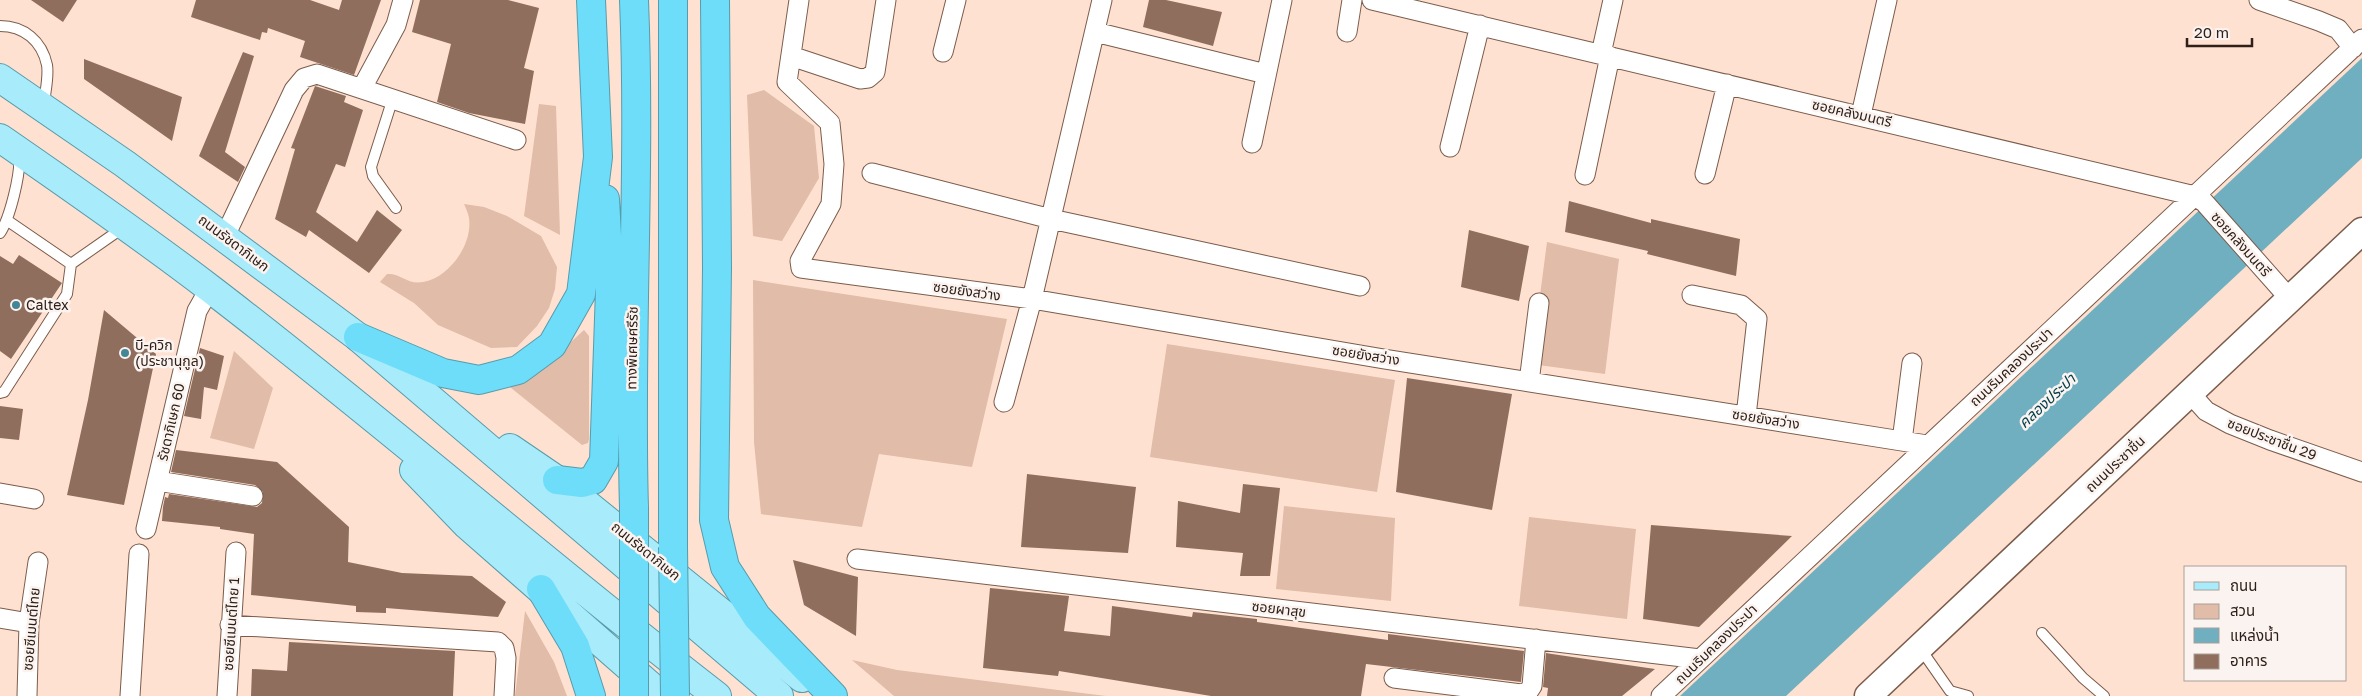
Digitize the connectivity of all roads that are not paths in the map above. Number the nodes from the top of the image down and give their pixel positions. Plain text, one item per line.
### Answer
1 (403, 0) edge
2 (634, 0) edge
3 (673, 0) edge
4 (715, 0) edge
5 (799, 0) edge
6 (886, 0) edge
7 (956, 0) edge
8 (1102, 0) edge
9 (1282, 0) edge
10 (1352, 0) edge
11 (1372, 0) edge
12 (1613, 0) edge
13 (1887, 0) edge
14 (2269, 1) edge
15 (588, 2) edge
16 (1480, 25) junction
17 (0, 26) edge
18 (1095, 32) junction
19 (1347, 32) dead end
20 (2357, 44) edge
21 (943, 52) dead end
22 (1605, 55) junction
23 (791, 56) junction
24 (1266, 74) junction
25 (0, 78) edge
26 (1727, 84) junction
27 (362, 88) junction
28 (393, 98) junction
29 (44, 108) junction
30 (1861, 115) junction
31 (516, 140) dead end
32 (1252, 143) dead end
33 (9, 144) edge
34 (1450, 147) dead end
35 (598, 157) junction
36 (872, 173) dead end
37 (1705, 174) dead end
38 (1584, 175) dead end
39 (2199, 199) junction
40 (396, 208) dead end
41 (1051, 219) junction
42 (8, 221) junction
43 (124, 226) junction
44 (2362, 231) edge
45 (0, 234) edge
46 (225, 236) junction
47 (72, 264) junction
48 (1360, 286) dead end
49 (210, 288) junction
50 (1692, 295) dead end
51 (1032, 299) junction
52 (2290, 299) junction
53 (1538, 303) dead end
54 (358, 337) junction
55 (1912, 363) dead end
56 (1530, 382) junction
57 (0, 394) edge
58 (2190, 394) junction
59 (1004, 402) dead end
60 (1746, 416) junction
61 (373, 418) junction
62 (457, 422) junction
63 (1902, 441) junction
64 (1927, 445) junction
65 (2362, 472) edge
66 (557, 480) junction
67 (157, 481) junction
68 (0, 493) edge
69 (253, 496) dead end
70 (34, 499) dead end
71 (146, 529) dead end
72 (236, 552) dead end
73 (139, 554) dead end
74 (857, 559) dead end
75 (38, 562) dead end
76 (541, 589) junction
77 (0, 618) edge
78 (29, 623) junction
79 (230, 625) junction
80 (2042, 633) dead end
81 (1536, 639) junction
82 (1920, 647) junction
83 (1700, 659) junction
84 (1394, 678) dead end
85 (1948, 694) edge
86 (27, 696) edge
87 (130, 696) edge
88 (227, 696) edge
89 (504, 696) edge
90 (591, 696) edge
91 (634, 696) edge
92 (662, 696) edge
93 (675, 696) edge
94 (717, 696) edge
95 (779, 696) edge
96 (825, 696) edge
97 (833, 696) edge
98 (1661, 696) edge
99 (1868, 696) edge
100 (1968, 696) edge
101 (2104, 696) edge

1 - 27 street
2 - 91 highway, ทางพิเศษศรีรัช, bridge
3 - 93 highway, bridge
4 - 97 highway
5 - 23 street
6 - 23 street
7 - 21 street
8 - 18 street
9 - 24 street
10 - 19 street
11 - 16 street, ซอยคลังมนตรี
12 - 22 street
13 - 30 street
14 - 20 street
15 - 35 highway
16 - 22 street, ซอยคลังมนตรี
16 - 34 street
17 - 29 lane
18 - 24 street
18 - 41 street
20 - 39 street, ถนนริมคลองประปา
22 - 26 street, ซอยคลังมนตรี
22 - 38 street
23 - 51 street, ซอยยังสว่าง
24 - 32 street
25 - 29 main road, ถนนรัชดาภิเษก
26 - 30 street, ซอยคลังมนตรี
26 - 37 street
27 - 28 street
27 - 46 street
28 - 31 street
28 - 40 lane
29 - 46 main road, ถนนรัชดาภิเษก
30 - 39 street, ซอยคลังมนตรี
33 - 42 lane
33 - 43 main road
35 - 54 highway
35 - 66 highway
36 - 41 street
39 - 52 street, ซอยคลังมนตรี
39 - 64 street, ถนนริมคลองประปา
41 - 48 street
41 - 51 street
42 - 45 lane
42 - 47 lane
43 - 47 lane
43 - 49 main road
44 - 52 main road, ถนนประชาชื่น
46 - 54 main road, ถนนรัชดาภิเษก
47 - 57 lane
49 - 61 main road
49 - 67 street, รัชดาภิเษก 60
50 - 60 street
51 - 56 street, ซอยยังสว่าง
51 - 59 street
52 - 58 main road, ถนนประชาชื่น
53 - 56 street
54 - 62 main road, ถนนรัชดาภิเษก
55 - 63 street
56 - 60 street, ซอยยังสว่าง
58 - 65 street, ซอยประชาชื่น 29
58 - 82 main road, ถนนประชาชื่น
60 - 63 street, ซอยยังสว่าง
61 - 76 main road
61 - 94 main road
62 - 66 main road, ถนนรัชดาภิเษก
62 - 95 main road, ถนนรัชดาภิเษก
63 - 64 street, ซอยยังสว่าง
64 - 83 street, ถนนริมคลองประปา
66 - 96 main road, ถนนรัชดาภิเษก
67 - 69 street
67 - 71 street, รัชดาภิเษก 60
68 - 70 street
72 - 79 street, ซอยซีเมนต์ไทย 1
73 - 87 street
74 - 81 street, ซอยผาสุข
75 - 78 street, ซอยซีเมนต์ไทย
76 - 90 highway
76 - 92 main road
77 - 78 street
78 - 86 street, ซอยซีเมนต์ไทย
79 - 88 street, ซอยซีเมนต์ไทย 1
79 - 89 street
80 - 101 lane
81 - 83 street, ซอยผาสุข
81 - 84 street
82 - 85 lane
82 - 99 main road, ถนนประชาชื่น
83 - 98 street, ถนนริมคลองประปา
85 - 100 lane

